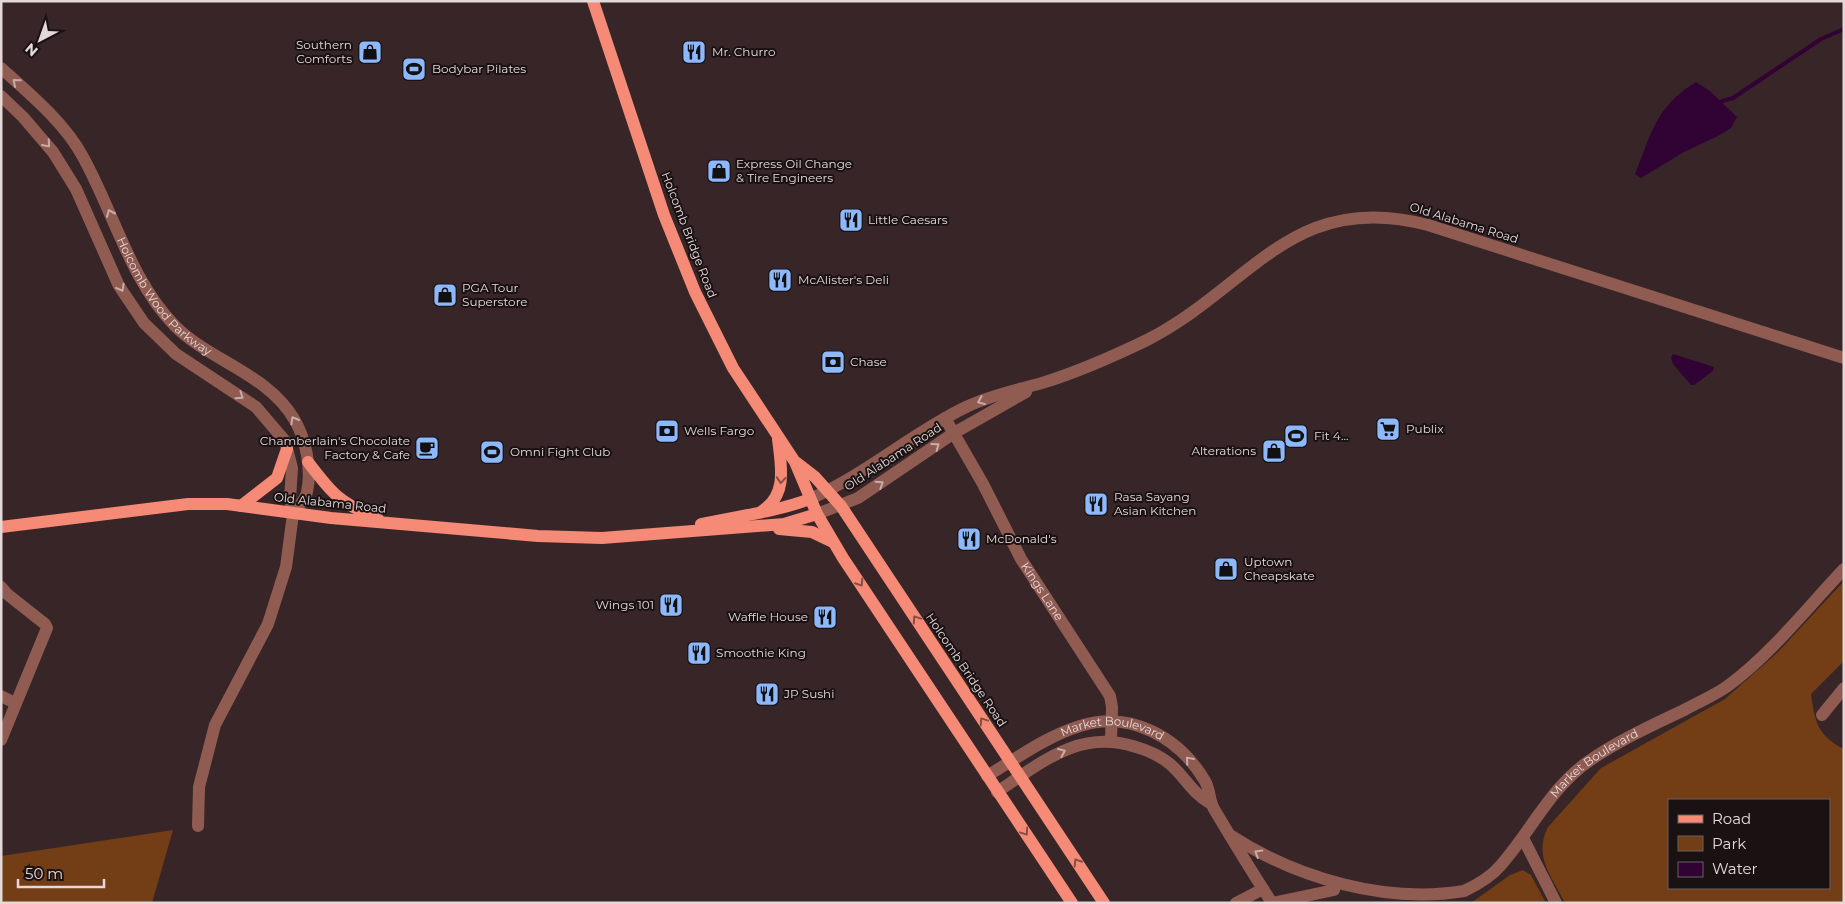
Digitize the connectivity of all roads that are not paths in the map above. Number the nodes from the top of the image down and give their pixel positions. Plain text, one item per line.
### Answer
1 (593, 1) edge
2 (1, 68) edge
3 (1, 96) edge
4 (1844, 358) edge
5 (1044, 382) junction
6 (945, 418) junction
7 (954, 433) junction
8 (778, 437) junction
9 (287, 449) junction
10 (308, 462) junction
11 (795, 462) junction
12 (829, 491) junction
13 (810, 499) junction
14 (241, 506) junction
15 (841, 506) junction
16 (293, 514) junction
17 (817, 514) junction
18 (756, 520) junction
19 (387, 523) junction
20 (1, 527) edge
21 (833, 542) junction
22 (1844, 569) edge
23 (1, 587) edge
24 (1844, 688) edge
25 (1, 696) edge
26 (15, 703) junction
27 (1822, 715) dead end
28 (1112, 720) junction
29 (1, 740) edge
30 (1111, 741) junction
31 (1010, 762) junction
32 (987, 776) junction
33 (1020, 777) junction
34 (997, 792) junction
35 (1210, 803) junction
36 (198, 826) dead end
37 (1230, 836) junction
38 (1523, 838) junction
39 (1263, 889) junction
40 (1334, 890) junction
41 (1376, 901) edge
42 (1072, 903) edge
43 (1104, 903) edge
44 (1236, 903) edge
45 (1272, 903) edge
46 (1556, 903) edge

1 - 8 main road, Holcomb Bridge Road
10 -> 2 street, Holcomb Wood Parkway
3 -> 9 street, Holcomb Wood Parkway
4 - 5 street, Old Alabama Road
5 -> 6 street, Old Alabama Road
5 - 7 street, Old Alabama Road
6 - 7 street, Kings Lane
6 - 12 street, Old Alabama Road
15 -> 7 street, Old Alabama Road
7 - 28 street, Kings Lane
8 - 11 main road, Holcomb Bridge Road
8 -> 18 main road
9 - 14 main road
9 - 16 street, Holcomb Wood Parkway
10 - 16 street, Holcomb Wood Parkway
10 - 19 main road
11 - 12 main road, Holcomb Bridge Road
11 - 13 main road, Holcomb Bridge Road
12 - 13 street, Old Alabama Road
12 - 15 main road, Holcomb Bridge Road
13 - 17 main road, Holcomb Bridge Road
13 - 18 main road, Old Alabama Road
14 - 16 main road, Old Alabama Road
14 - 20 main road, Old Alabama Road
15 - 17 street, Old Alabama Road
31 -> 15 main road, Holcomb Bridge Road
16 - 19 main road, Old Alabama Road
16 - 36 street, Holcomb Wood Parkway
17 - 18 main road, Old Alabama Road
17 - 21 main road, Holcomb Bridge Road
18 - 19 main road, Old Alabama Road
18 - 21 main road
21 -> 32 main road, Holcomb Bridge Road
22 - 38 street, Market Boulevard
23 - 26 street
24 - 27 street
25 - 26 street
26 - 29 street
28 - 30 street, Kings Lane
28 - 31 street, Market Boulevard
35 -> 28 street, Market Boulevard
33 -> 30 street, Market Boulevard
30 - 35 street, Market Boulevard
31 - 32 street, Market Boulevard
31 - 33 main road, Holcomb Bridge Road
32 - 34 main road, Holcomb Bridge Road
33 - 34 street, Market Boulevard
43 -> 33 main road, Holcomb Bridge Road
34 -> 42 main road, Holcomb Bridge Road
35 - 37 street, Market Boulevard
37 - 39 street, Market Boulevard
40 -> 37 street, Market Boulevard
38 - 41 street, Market Boulevard
38 - 46 street
39 - 44 street
39 - 45 street, Market Boulevard
40 - 41 street, Market Boulevard
40 - 45 street, Market Boulevard

